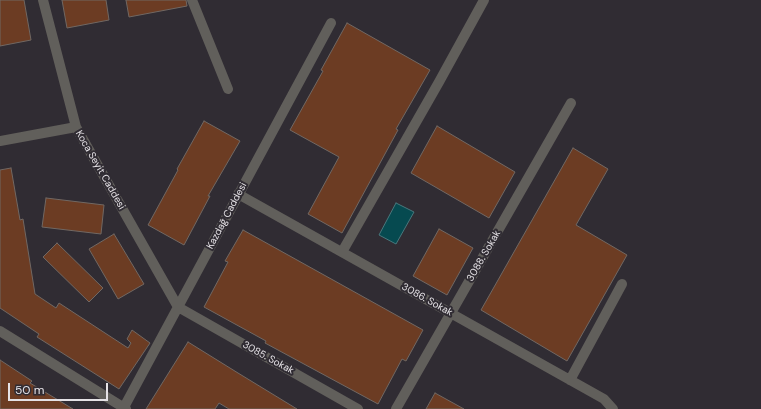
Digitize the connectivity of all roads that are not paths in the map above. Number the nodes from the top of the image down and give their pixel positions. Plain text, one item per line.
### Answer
1 (43, 0) edge
2 (192, 0) edge
3 (484, 0) edge
4 (331, 22) dead end
5 (228, 89) dead end
6 (571, 103) dead end
7 (76, 127) junction
8 (0, 140) edge
9 (238, 194) junction
10 (342, 252) junction
11 (622, 284) dead end
12 (178, 307) junction
13 (451, 313) junction
14 (0, 331) edge
15 (570, 380) junction
16 (124, 408) edge
17 (358, 409) edge
18 (396, 409) edge
19 (613, 409) edge

1 - 7 street, Koca Seyit Caddesi
2 - 5 street
3 - 10 street
4 - 9 street, Kazdağ Caddesi
6 - 13 street, 3088. Sokak
7 - 8 street
7 - 12 street, Koca Seyit Caddesi
9 - 10 street, 3086. Sokak
9 - 12 street, Kazdağ Caddesi
10 - 13 street, 3086. Sokak
11 - 15 street
12 - 16 street, Kazdağ Caddesi
12 - 17 street, 3085. Sokak
13 - 15 street, 3086. Sokak
13 - 18 street, 3088. Sokak
14 - 16 street
15 - 19 street, 3086. Sokak

